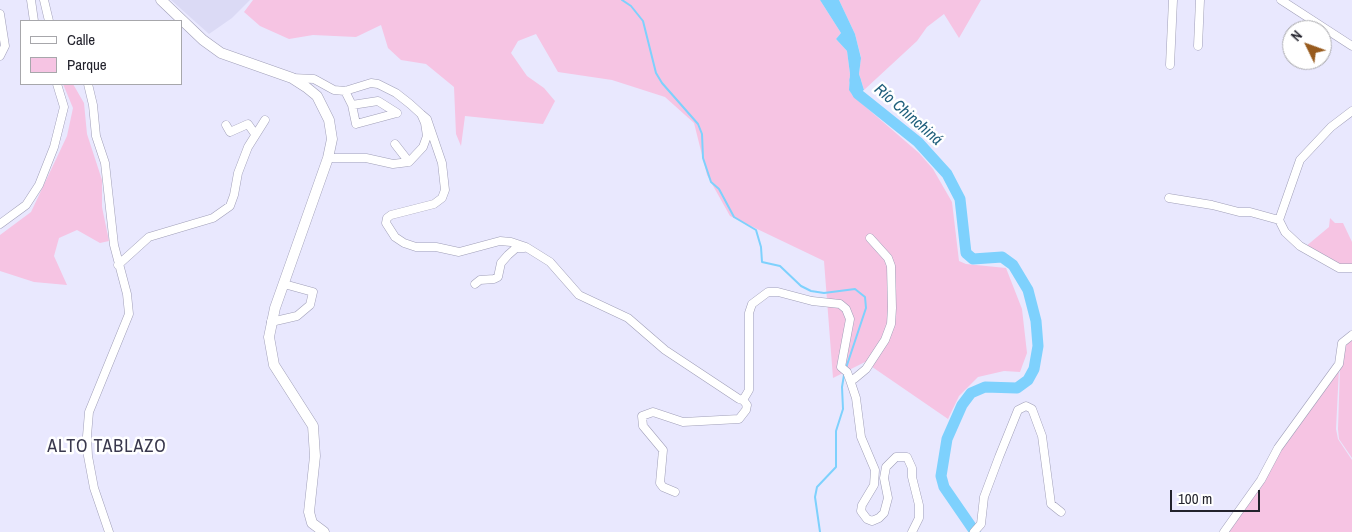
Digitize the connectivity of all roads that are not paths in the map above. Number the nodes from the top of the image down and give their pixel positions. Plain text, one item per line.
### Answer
1 (32, 0) edge
2 (44, 0) edge
3 (161, 0) edge
4 (1172, 0) edge
5 (1200, 0) edge
6 (1281, 0) edge
7 (0, 14) edge
8 (34, 20) edge
9 (49, 20) edge
10 (1198, 46) dead end
11 (1352, 46) edge
12 (0, 56) edge
13 (1170, 65) dead end
14 (292, 78) junction
15 (57, 85) edge
16 (88, 85) edge
17 (345, 91) junction
18 (352, 105) junction
19 (1352, 111) edge
20 (421, 114) junction
21 (265, 120) dead end
22 (226, 125) dead end
23 (255, 134) junction
24 (395, 144) dead end
25 (328, 158) junction
26 (409, 162) junction
27 (1169, 198) dead end
28 (1279, 220) junction
29 (0, 224) edge
30 (870, 238) dead end
31 (526, 247) junction
32 (118, 265) junction
33 (1352, 268) edge
34 (284, 284) junction
35 (475, 284) dead end
36 (271, 322) junction
37 (1352, 335) edge
38 (850, 380) junction
39 (744, 400) junction
40 (675, 492) dead end
41 (1061, 512) dead end
42 (110, 532) edge
43 (324, 532) edge
44 (912, 532) edge
45 (974, 532) edge
46 (1224, 532) edge

1 - 8 street
2 - 9 street
3 - 14 main road
4 - 13 street
5 - 10 street
6 - 11 street
7 - 12 street
14 - 17 street
14 - 25 main road
15 - 29 street
16 - 32 street
17 - 18 street
17 - 20 street
18 - 18 street
19 - 28 street
20 - 26 street
20 - 31 street
21 - 23 street
22 - 23 street
23 - 32 street
24 - 26 street
25 - 26 street
25 - 34 main road
27 - 28 street
28 - 33 street
30 - 38 street
31 - 35 street
31 - 39 street
32 - 42 street
34 - 36 main road
34 - 36 street
36 - 43 main road
37 - 46 street
38 - 39 street
38 - 44 street
39 - 40 street
41 - 45 street

